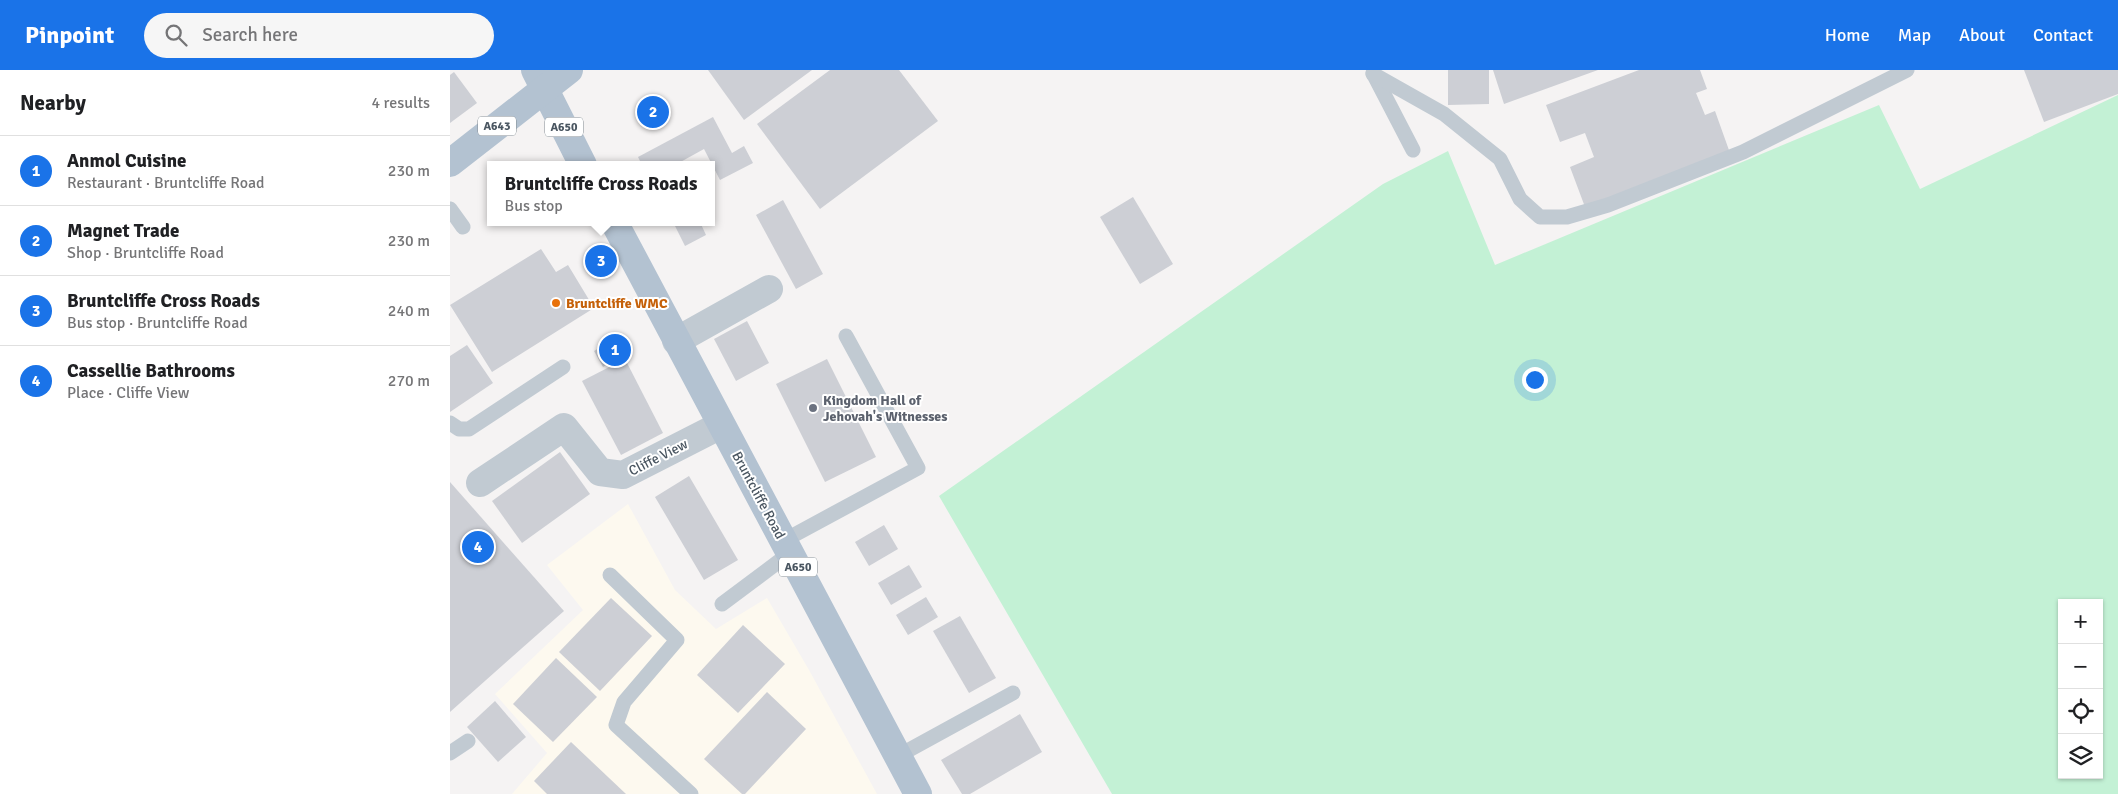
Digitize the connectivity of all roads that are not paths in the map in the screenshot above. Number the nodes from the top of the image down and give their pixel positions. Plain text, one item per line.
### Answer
1 (568, 70) edge
2 (1907, 70) edge
3 (1372, 72) edge
4 (539, 80) edge
5 (1413, 150) dead end
6 (581, 161) edge
7 (450, 163) edge
8 (450, 209) edge
9 (616, 226) edge
10 (463, 227) dead end
11 (769, 289) dead end
12 (846, 336) dead end
13 (676, 341) junction
14 (563, 367) dead end
15 (450, 423) edge
16 (720, 425) junction
17 (480, 483) dead end
18 (787, 547) junction
19 (610, 575) dead end
20 (722, 604) dead end
21 (1013, 693) dead end
22 (468, 741) dead end
23 (450, 753) edge
24 (898, 756) junction
25 (691, 794) edge
26 (918, 794) edge

1 - 4 main road, A643
2 - 3 lane
3 - 5 lane
4 - 6 main road, A650
4 - 7 main road, A643
8 - 10 lane
9 - 13 main road, Bruntcliffe Road / A650
11 - 13 street
12 - 18 lane
13 - 16 main road, Bruntcliffe Road / A650
14 - 15 lane
16 - 17 street, Cliffe View
16 - 18 main road, Bruntcliffe Road / A650
18 - 20 lane
18 - 24 main road, Bruntcliffe Road / A650
19 - 25 lane
21 - 24 lane
22 - 23 lane
24 - 26 main road, Bruntcliffe Road / A650

